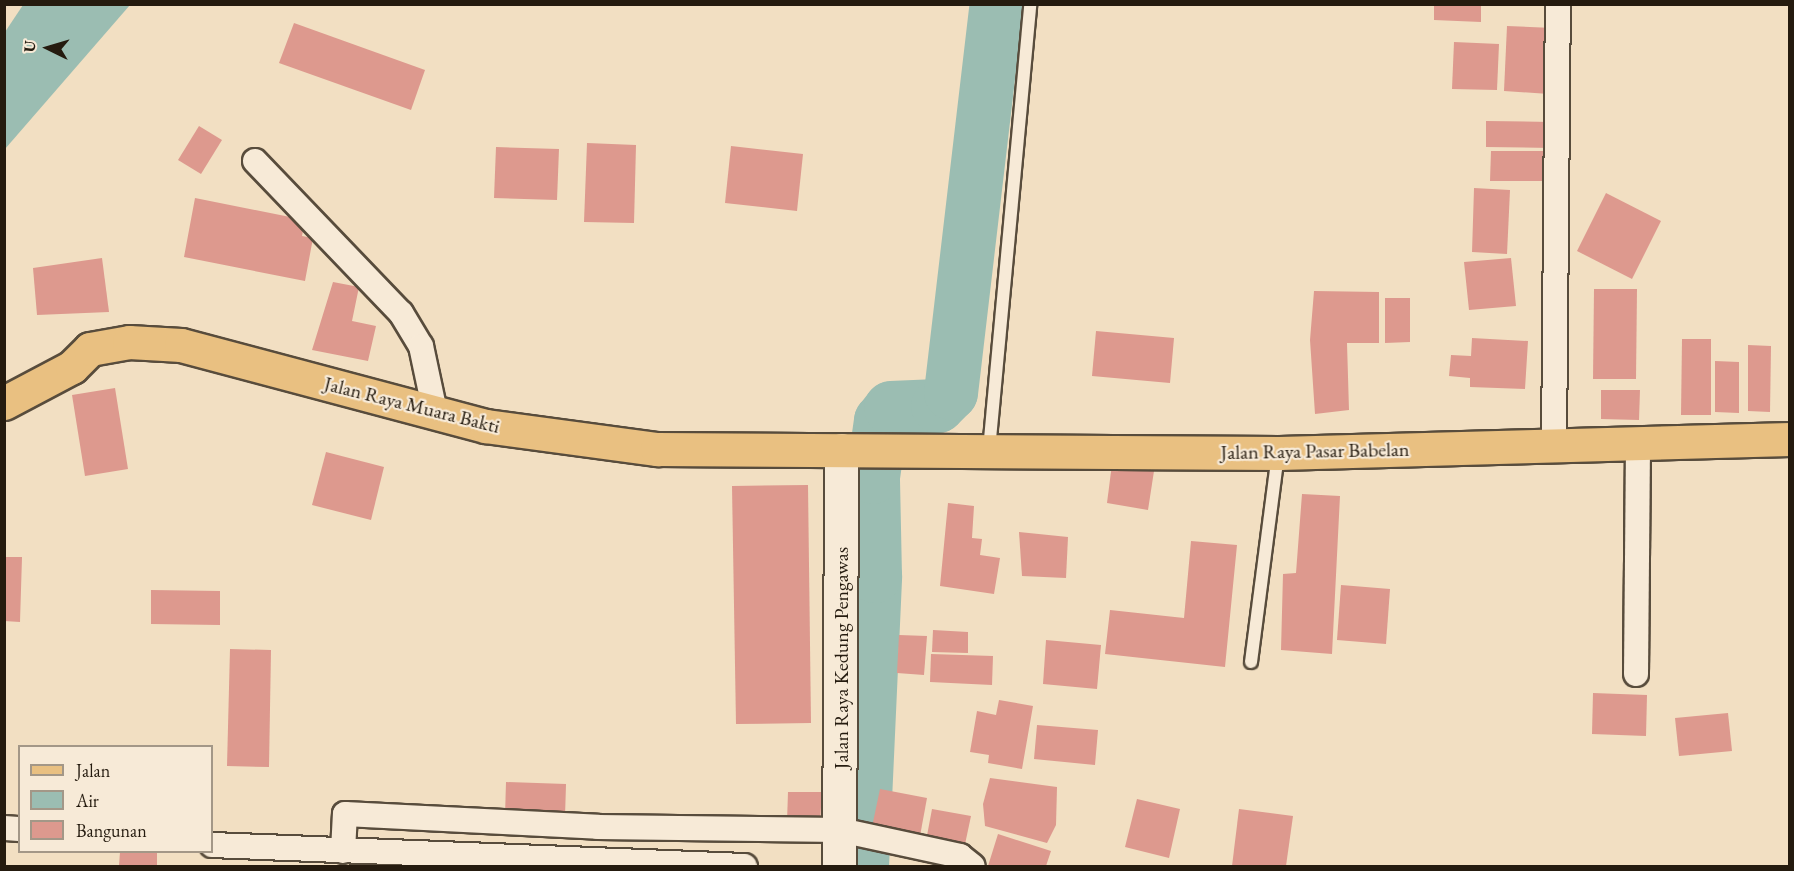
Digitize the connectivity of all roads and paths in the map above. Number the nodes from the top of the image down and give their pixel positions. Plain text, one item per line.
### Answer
1 (1030, 4) edge
2 (1558, 4) edge
3 (255, 161) dead end
4 (4, 403) edge
5 (435, 412) junction
6 (1790, 439) edge
7 (1638, 442) junction
8 (1554, 447) junction
9 (841, 450) junction
10 (1278, 453) junction
11 (988, 454) junction
12 (1251, 662) dead end
13 (1636, 674) dead end
14 (597, 844) junction
15 (213, 845) edge
16 (840, 848) edge
17 (343, 849) junction
18 (745, 867) edge
19 (973, 867) edge

1 - 11 lane
2 - 8 street
3 - 5 street
4 - 5 main road, Jalan Raya Muara Bakti
5 - 9 main road, Jalan Raya Muara Bakti
6 - 7 main road, Jalan Raya Pasar Babelan
7 - 8 main road, Jalan Raya Pasar Babelan
7 - 13 street
8 - 10 main road, Jalan Raya Pasar Babelan
9 - 11 main road, Jalan Raya Pasar Babelan
9 - 16 street, Jalan Raya Kedung Pengawas
10 - 11 main road, Jalan Raya Pasar Babelan
10 - 12 lane
14 - 16 street
14 - 17 street
14 - 17 street
14 - 18 street
15 - 17 street
16 - 19 street

